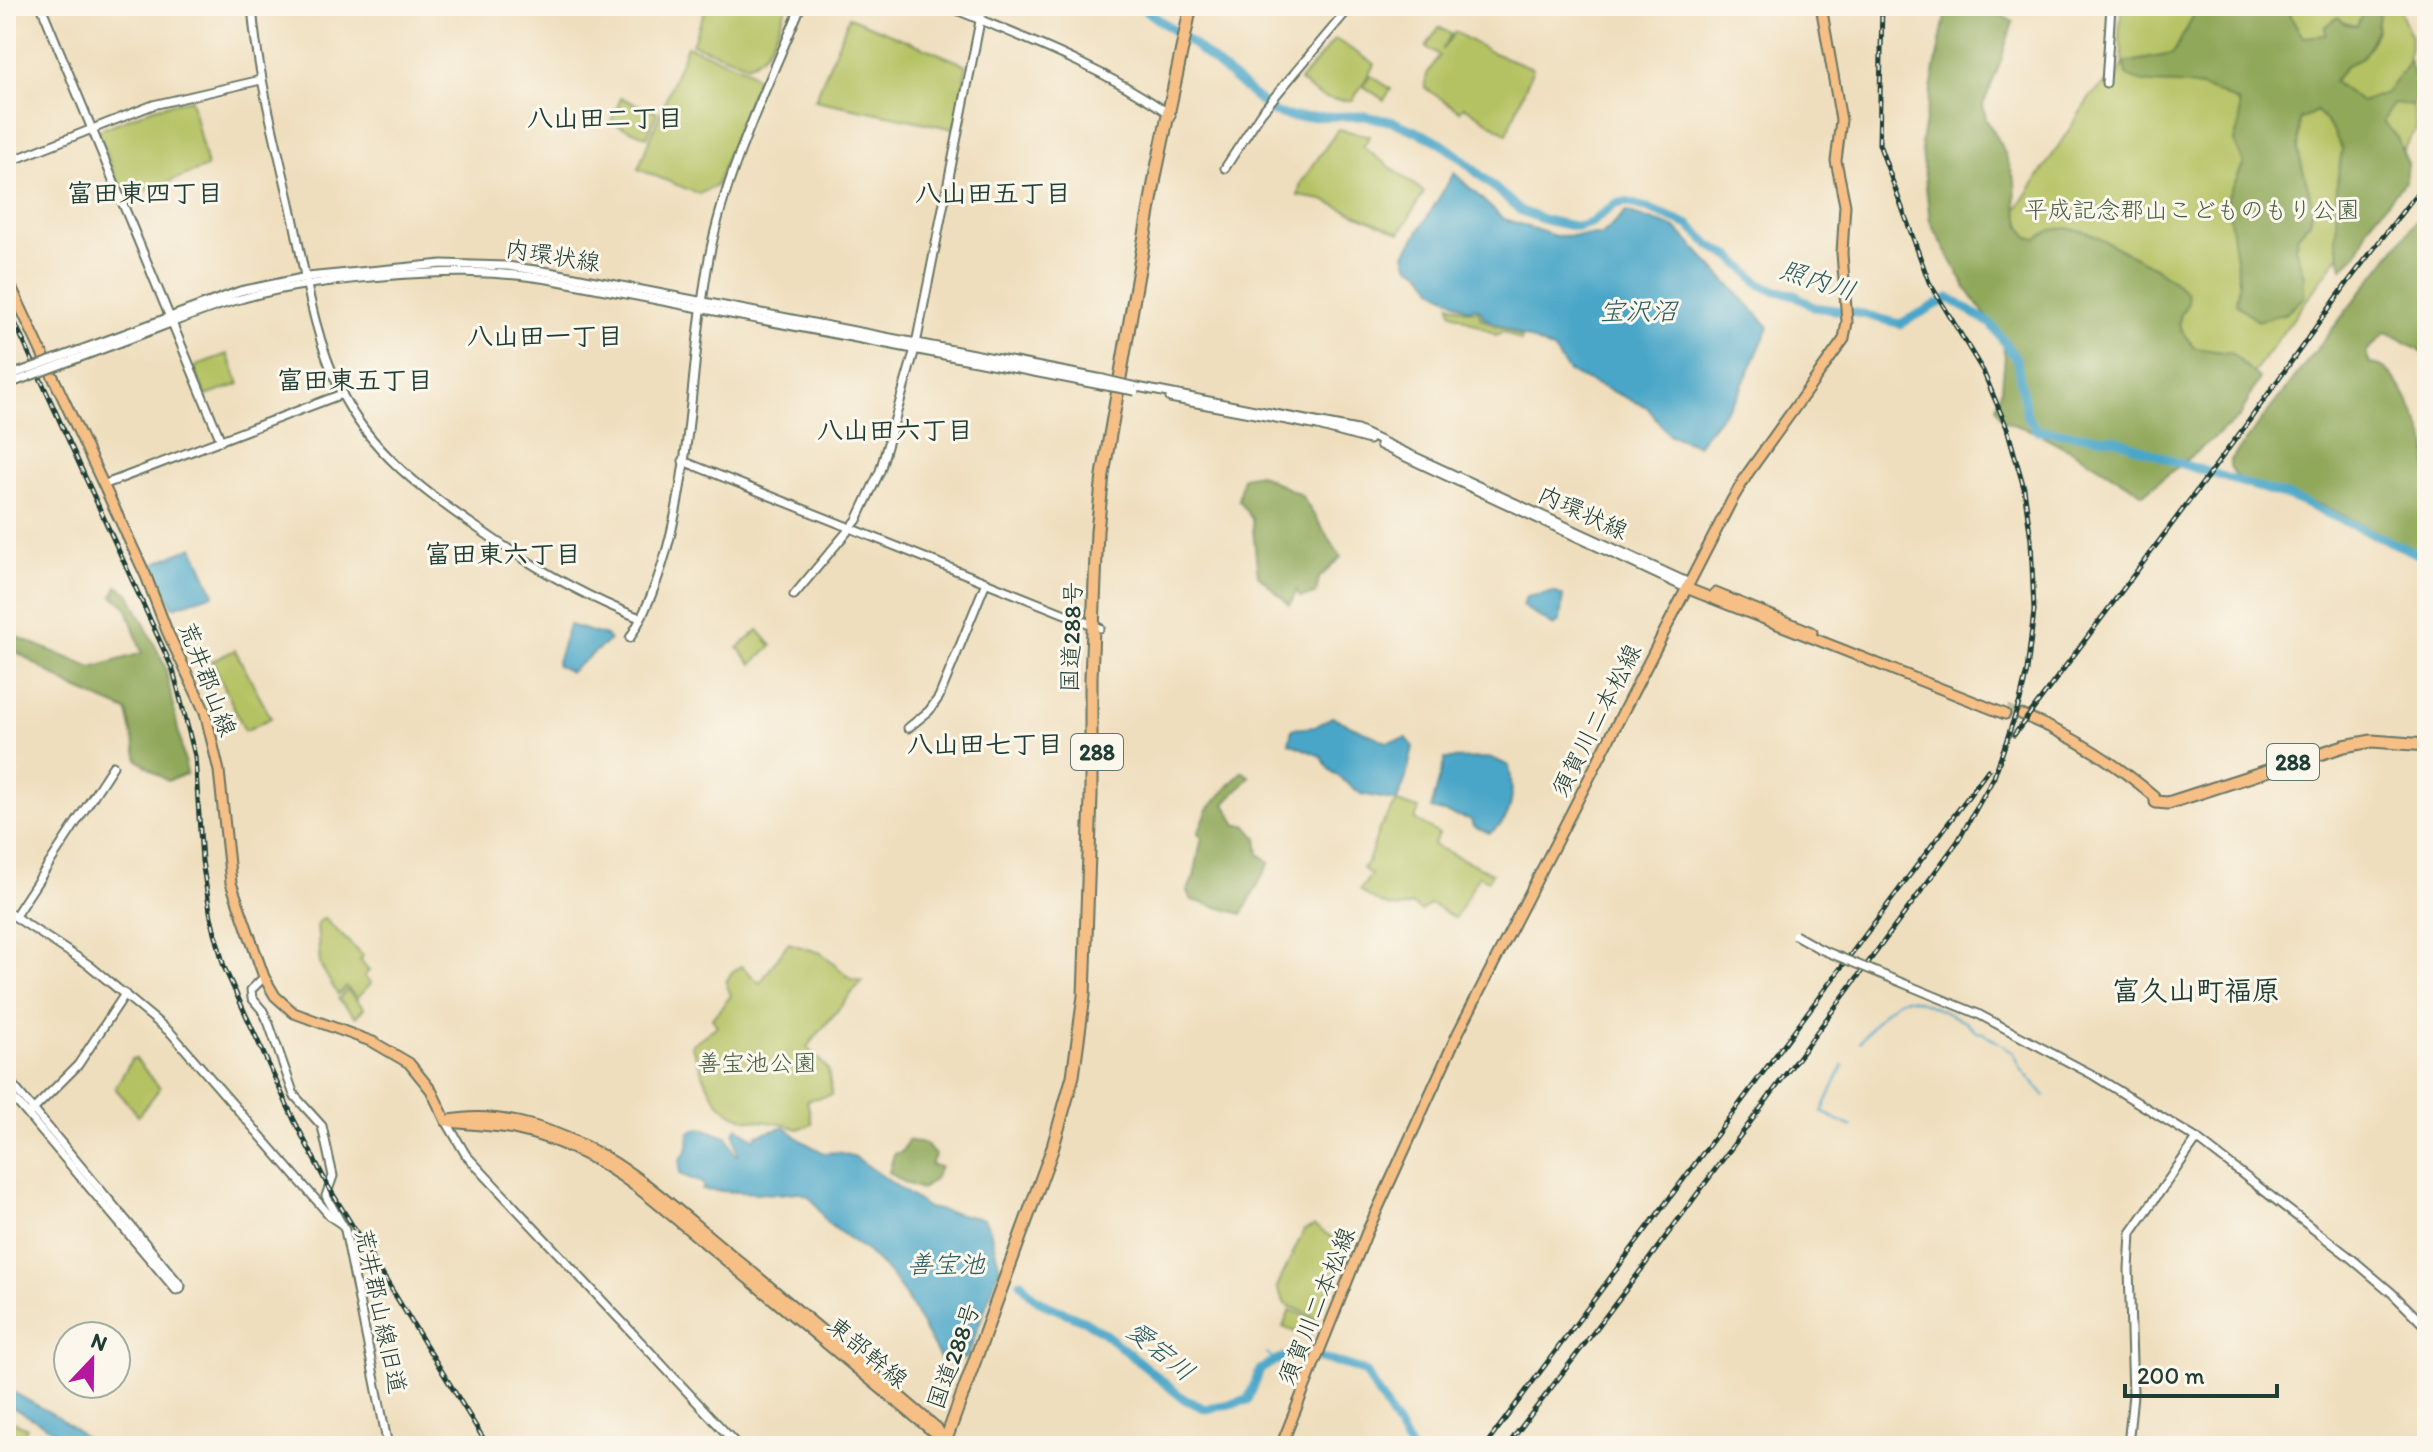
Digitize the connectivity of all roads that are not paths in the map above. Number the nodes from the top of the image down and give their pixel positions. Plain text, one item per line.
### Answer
1 (41, 6) edge
2 (252, 6) edge
3 (801, 6) edge
4 (947, 6) edge
5 (983, 6) edge
6 (1194, 6) edge
7 (1351, 6) edge
8 (1821, 6) edge
9 (2111, 6) edge
10 (980, 20) junction
11 (261, 80) junction
12 (2106, 83) dead end
13 (1170, 115) junction
14 (91, 129) junction
15 (6, 163) edge
16 (1225, 168) dead end
17 (6, 276) edge
18 (307, 280) junction
19 (700, 305) junction
20 (170, 320) junction
21 (127, 336) junction
22 (916, 346) junction
23 (6, 377) edge
24 (6, 385) edge
25 (342, 394) junction
26 (221, 441) junction
27 (683, 461) junction
28 (103, 485) junction
29 (851, 528) junction
30 (986, 582) junction
31 (1688, 585) junction
32 (794, 595) dead end
33 (640, 618) junction
34 (1097, 626) junction
35 (630, 638) dead end
36 (2006, 712) tunnel mouth
37 (2021, 718) tunnel mouth
38 (908, 728) dead end
39 (2427, 745) edge
40 (113, 766) dead end
41 (2153, 799) joint
42 (6, 911) edge
43 (15, 916) junction
44 (1795, 935) dead end
45 (264, 977) junction
46 (125, 994) junction
47 (6, 1077) edge
48 (6, 1089) edge
49 (31, 1112) junction
50 (446, 1121) junction
51 (2197, 1139) junction
52 (343, 1225) junction
53 (2427, 1328) edge
54 (948, 1445) edge
55 (388, 1446) edge
56 (738, 1446) edge
57 (1281, 1446) edge
58 (2128, 1446) edge

1 - 14 street
2 - 11 street
3 - 19 street
4 - 10 street
5 - 10 street
6 - 13 highway, 国道288号 / 288
7 - 16 street
8 - 31 main road, 須賀川二本松線
9 - 12 street
10 - 13 street
10 - 22 street
11 - 14 street
11 - 18 street
13 - 34 highway, 国道288号 / 288
14 - 15 street
14 - 20 street
17 - 28 main road, 荒井郡山線
18 - 19 street, 内環状線
18 - 20 street, 内環状線
18 - 25 street
19 - 22 street, 内環状線
19 - 27 street
20 - 21 street, 内環状線
20 - 26 street
21 - 23 street, bridge
21 - 24 street, bridge
22 - 29 street
22 - 31 street, 内環状線, bridge
25 - 26 street
25 - 33 street
26 - 28 street
27 - 29 street
27 - 33 street
28 - 45 main road, 荒井郡山線
29 - 30 street
29 - 32 street
30 - 34 street
30 - 38 street
31 - 36 main road, 内環状線
31 - 57 main road, 須賀川二本松線
33 - 35 street
34 - 54 highway, 国道288号 / 288
37 - 41 main road
39 - 41 highway, 288
40 - 43 street
42 - 43 street
43 - 46 street
44 - 51 street, bridge
45 - 50 main road, 荒井郡山線
45 - 52 street, 荒井郡山線旧道
46 - 49 street
46 - 52 street
47 - 49 street
48 - 49 street
49 - 49 street
50 - 54 main road, 東部幹線
50 - 56 street
51 - 53 street
51 - 58 street
52 - 55 street, 荒井郡山線旧道

